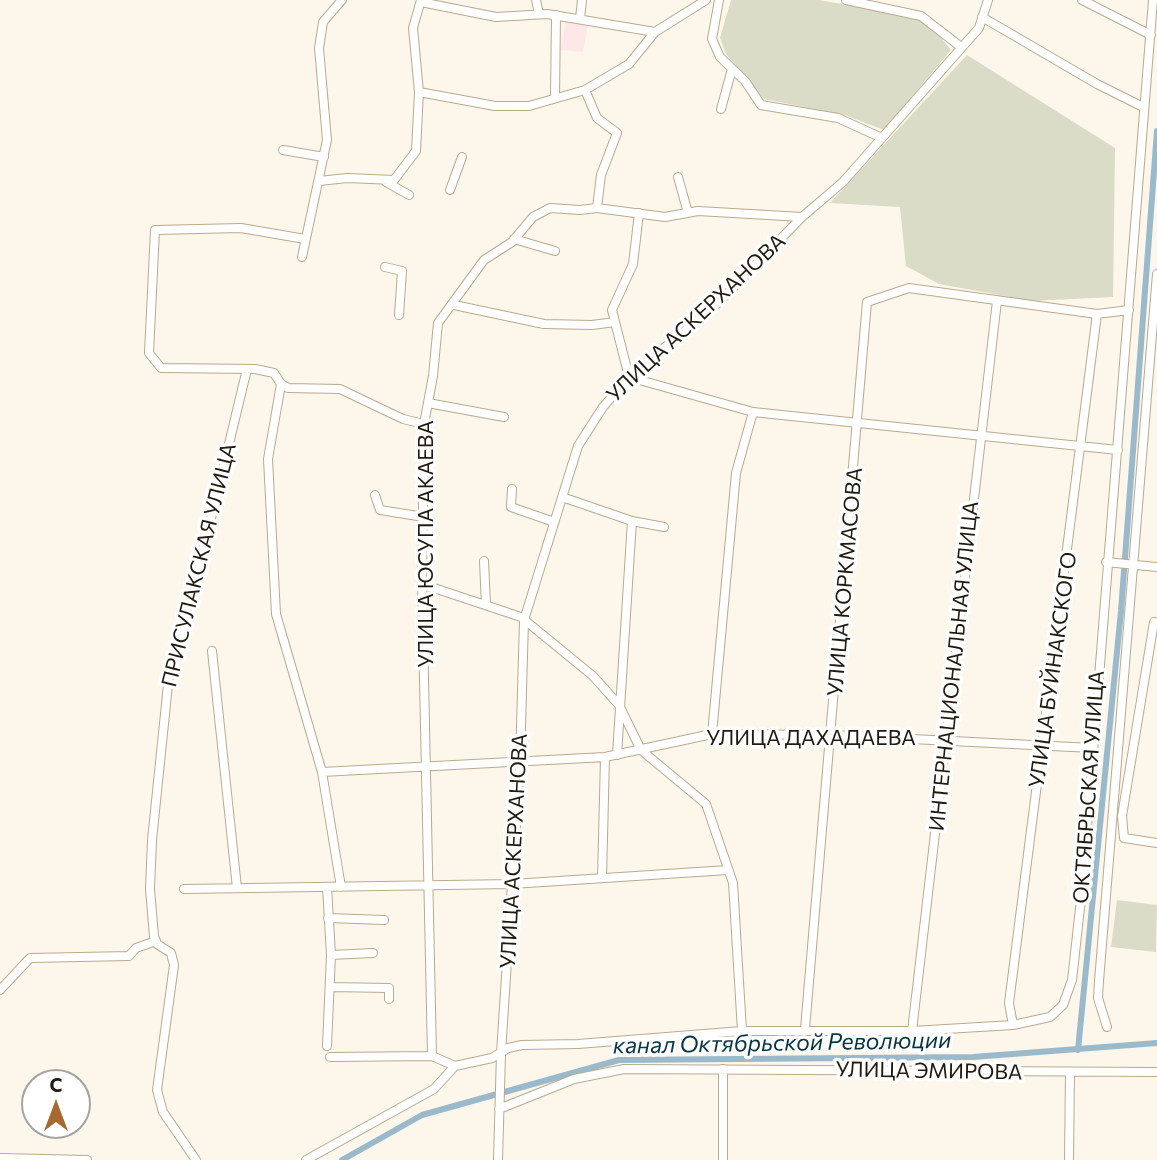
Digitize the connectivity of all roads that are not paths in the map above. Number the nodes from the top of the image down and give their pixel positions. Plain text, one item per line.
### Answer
1 (342, 0) edge
2 (536, 0) edge
3 (582, 0) edge
4 (706, 0) edge
5 (719, 0) edge
6 (846, 0) edge
7 (988, 0) edge
8 (1082, 0) edge
9 (1153, 0) edge
10 (421, 1) edge
11 (539, 14) junction
12 (556, 15) junction
13 (982, 17) junction
14 (580, 19) junction
15 (654, 32) junction
16 (1151, 35) junction
17 (961, 47) junction
18 (732, 69) junction
19 (585, 90) junction
20 (419, 92) junction
21 (555, 97) junction
22 (1143, 107) junction
23 (721, 109) dead end
24 (882, 138) junction
25 (283, 150) dead end
26 (324, 157) junction
27 (462, 158) dead end
28 (678, 177) dead end
29 (319, 181) junction
30 (386, 182) junction
31 (450, 190) dead end
32 (409, 195) dead end
33 (597, 208) junction
34 (639, 213) junction
35 (688, 213) junction
36 (802, 217) junction
37 (304, 239) junction
38 (514, 239) junction
39 (555, 251) dead end
40 (302, 257) dead end
41 (385, 267) dead end
42 (1157, 274) edge
43 (997, 301) junction
44 (454, 305) junction
45 (1129, 310) junction
46 (1156, 310) edge
47 (1097, 314) junction
48 (400, 315) dead end
49 (615, 322) junction
50 (247, 369) junction
51 (629, 377) junction
52 (281, 384) junction
53 (428, 403) junction
54 (753, 412) junction
55 (504, 416) dead end
56 (859, 422) junction
57 (424, 424) junction
58 (980, 435) junction
59 (1082, 447) junction
60 (1118, 450) junction
61 (512, 489) dead end
62 (375, 495) dead end
63 (562, 497) junction
64 (424, 517) junction
65 (632, 521) junction
66 (554, 522) junction
67 (664, 527) dead end
68 (484, 561) dead end
69 (1106, 562) junction
70 (1134, 564) junction
71 (1157, 567) edge
72 (422, 584) junction
73 (486, 605) junction
74 (524, 620) junction
75 (1154, 622) dead end
76 (212, 651) dead end
77 (619, 705) junction
78 (712, 734) junction
79 (832, 735) junction
80 (946, 740) junction
81 (1043, 745) junction
82 (1092, 748) junction
83 (641, 750) junction
84 (617, 755) junction
85 (606, 757) junction
86 (520, 762) junction
87 (427, 764) junction
88 (322, 772) junction
89 (1157, 843) edge
90 (728, 870) junction
91 (602, 878) junction
92 (512, 884) junction
93 (430, 885) junction
94 (327, 887) junction
95 (341, 887) junction
96 (237, 888) junction
97 (184, 889) dead end
98 (328, 918) junction
99 (384, 920) dead end
100 (156, 942) junction
101 (373, 953) dead end
102 (331, 955) junction
103 (331, 987) junction
104 (0, 990) edge
105 (389, 999) dead end
106 (1013, 1025) junction
107 (1107, 1027) dead end
108 (805, 1029) junction
109 (742, 1031) junction
110 (912, 1031) junction
111 (327, 1046) dead end
112 (501, 1053) junction
113 (432, 1056) junction
114 (330, 1057) dead end
115 (455, 1066) junction
116 (723, 1069) junction
117 (1157, 1072) edge
118 (1070, 1073) junction
119 (499, 1105) junction
120 (0, 1158) edge
121 (87, 1160) edge
122 (196, 1160) edge
123 (306, 1160) edge
124 (498, 1160) edge
125 (723, 1160) edge
126 (1069, 1160) edge

1 - 26 street
2 - 11 street
3 - 14 street
4 - 15 street
5 - 18 street
6 - 17 street
7 - 13 street, УЛИЦА АСКЕРХАНОВА
8 - 16 street
9 - 16 street, ОКТЯБРЬСКАЯ УЛИЦА
10 - 11 street
10 - 20 street
11 - 12 street
12 - 14 street
12 - 21 street
13 - 17 street, УЛИЦА АСКЕРХАНОВА
13 - 22 street
14 - 15 street
15 - 19 street
16 - 22 street, ОКТЯБРЬСКАЯ УЛИЦА
17 - 24 street, УЛИЦА АСКЕРХАНОВА
18 - 23 street
18 - 24 street
19 - 21 street
19 - 33 street
20 - 21 street
20 - 30 street
22 - 45 street, ОКТЯБРЬСКАЯ УЛИЦА
24 - 36 street, УЛИЦА АСКЕРХАНОВА
25 - 26 street
26 - 29 street
27 - 31 street
28 - 35 street
29 - 30 street
29 - 37 street
30 - 32 street
33 - 34 street, УЛИЦА ЮСУПА АКАЕВА
33 - 38 street, УЛИЦА ЮСУПА АКАЕВА
34 - 35 street, УЛИЦА ЮСУПА АКАЕВА
34 - 49 street
35 - 36 street, УЛИЦА ЮСУПА АКАЕВА
36 - 51 street, УЛИЦА АСКЕРХАНОВА
37 - 40 street
37 - 50 street
38 - 39 street
38 - 44 street, УЛИЦА ЮСУПА АКАЕВА
41 - 48 street
42 - 46 street
43 - 47 street
43 - 56 street, УЛИЦА КОРКМАСОВА
43 - 58 street, ИНТЕРНАЦИОНАЛЬНАЯ УЛИЦА
44 - 49 street
44 - 53 street, УЛИЦА ЮСУПА АКАЕВА
45 - 47 street
45 - 60 street, ОКТЯБРЬСКАЯ УЛИЦА
46 - 70 street
47 - 59 street, УЛИЦА БУЙНАКСКОГО
49 - 51 street
50 - 52 street
50 - 100 street, ПРИСУЛАКСКАЯ УЛИЦА
51 - 54 street
51 - 63 street, УЛИЦА АСКЕРХАНОВА
52 - 57 street
52 - 88 street
53 - 55 street
53 - 57 street, УЛИЦА ЮСУПА АКАЕВА
54 - 56 street
54 - 78 street
56 - 58 street
56 - 79 street, УЛИЦА КОРКМАСОВА
57 - 64 street, УЛИЦА ЮСУПА АКАЕВА
58 - 59 street
58 - 80 street, ИНТЕРНАЦИОНАЛЬНАЯ УЛИЦА
59 - 60 street
59 - 81 street, УЛИЦА БУЙНАКСКОГО
60 - 69 street, ОКТЯБРЬСКАЯ УЛИЦА
61 - 66 street
62 - 64 street
63 - 65 street
63 - 66 street, УЛИЦА АСКЕРХАНОВА
64 - 72 street, УЛИЦА ЮСУПА АКАЕВА
65 - 67 street
65 - 77 street
66 - 74 street, УЛИЦА АСКЕРХАНОВА
68 - 73 street
69 - 70 street
69 - 82 street, ОКТЯБРЬСКАЯ УЛИЦА
70 - 71 street
70 - 107 street
72 - 73 street
72 - 87 street, УЛИЦА ЮСУПА АКАЕВА
73 - 74 street
74 - 77 street
74 - 86 street, УЛИЦА АСКЕРХАНОВА
75 - 89 street
76 - 96 street
77 - 83 street
77 - 84 street
78 - 79 street, УЛИЦА ДАХАДАЕВА
78 - 83 street, УЛИЦА ДАХАДАЕВА
79 - 80 street, УЛИЦА ДАХАДАЕВА
79 - 108 street, УЛИЦА КОРКМАСОВА
80 - 81 street, УЛИЦА ДАХАДАЕВА
80 - 110 street, ИНТЕРНАЦИОНАЛЬНАЯ УЛИЦА
81 - 82 street, УЛИЦА ДАХАДАЕВА
81 - 106 street, УЛИЦА БУЙНАКСКОГО
82 - 106 street, ОКТЯБРЬСКАЯ УЛИЦА
83 - 84 street, УЛИЦА ДАХАДАЕВА
83 - 90 street
84 - 85 street, УЛИЦА ДАХАДАЕВА
85 - 86 street, УЛИЦА ДАХАДАЕВА
85 - 91 street
86 - 87 street, УЛИЦА ДАХАДАЕВА
86 - 92 street, УЛИЦА АСКЕРХАНОВА
87 - 88 street, УЛИЦА ДАХАДАЕВА
87 - 93 street, УЛИЦА ЮСУПА АКАЕВА
88 - 95 street
90 - 91 street
90 - 109 street
91 - 92 street
92 - 93 street
92 - 112 street, УЛИЦА АСКЕРХАНОВА
93 - 95 street
93 - 113 street, УЛИЦА ЮСУПА АКАЕВА
94 - 95 street
94 - 96 street
94 - 98 street
96 - 97 street
98 - 99 street
98 - 102 street
100 - 104 street
100 - 122 street, ПРИСУЛАКСКАЯ УЛИЦА
101 - 102 street
102 - 103 street
103 - 105 street
103 - 111 street
106 - 110 street, ОКТЯБРЬСКАЯ УЛИЦА
108 - 109 street, ОКТЯБРЬСКАЯ УЛИЦА
108 - 110 street, ОКТЯБРЬСКАЯ УЛИЦА
109 - 112 street, ОКТЯБРЬСКАЯ УЛИЦА
112 - 115 street, ОКТЯБРЬСКАЯ УЛИЦА
112 - 119 street, УЛИЦА АСКЕРХАНОВА
113 - 114 street
113 - 115 street
115 - 123 street
116 - 118 street, УЛИЦА ЭМИРОВА
116 - 119 street, УЛИЦА ЭМИРОВА
116 - 125 street
117 - 118 street, УЛИЦА ЭМИРОВА
118 - 126 street
119 - 124 street, УЛИЦА АСКЕРХАНОВА
120 - 121 street

